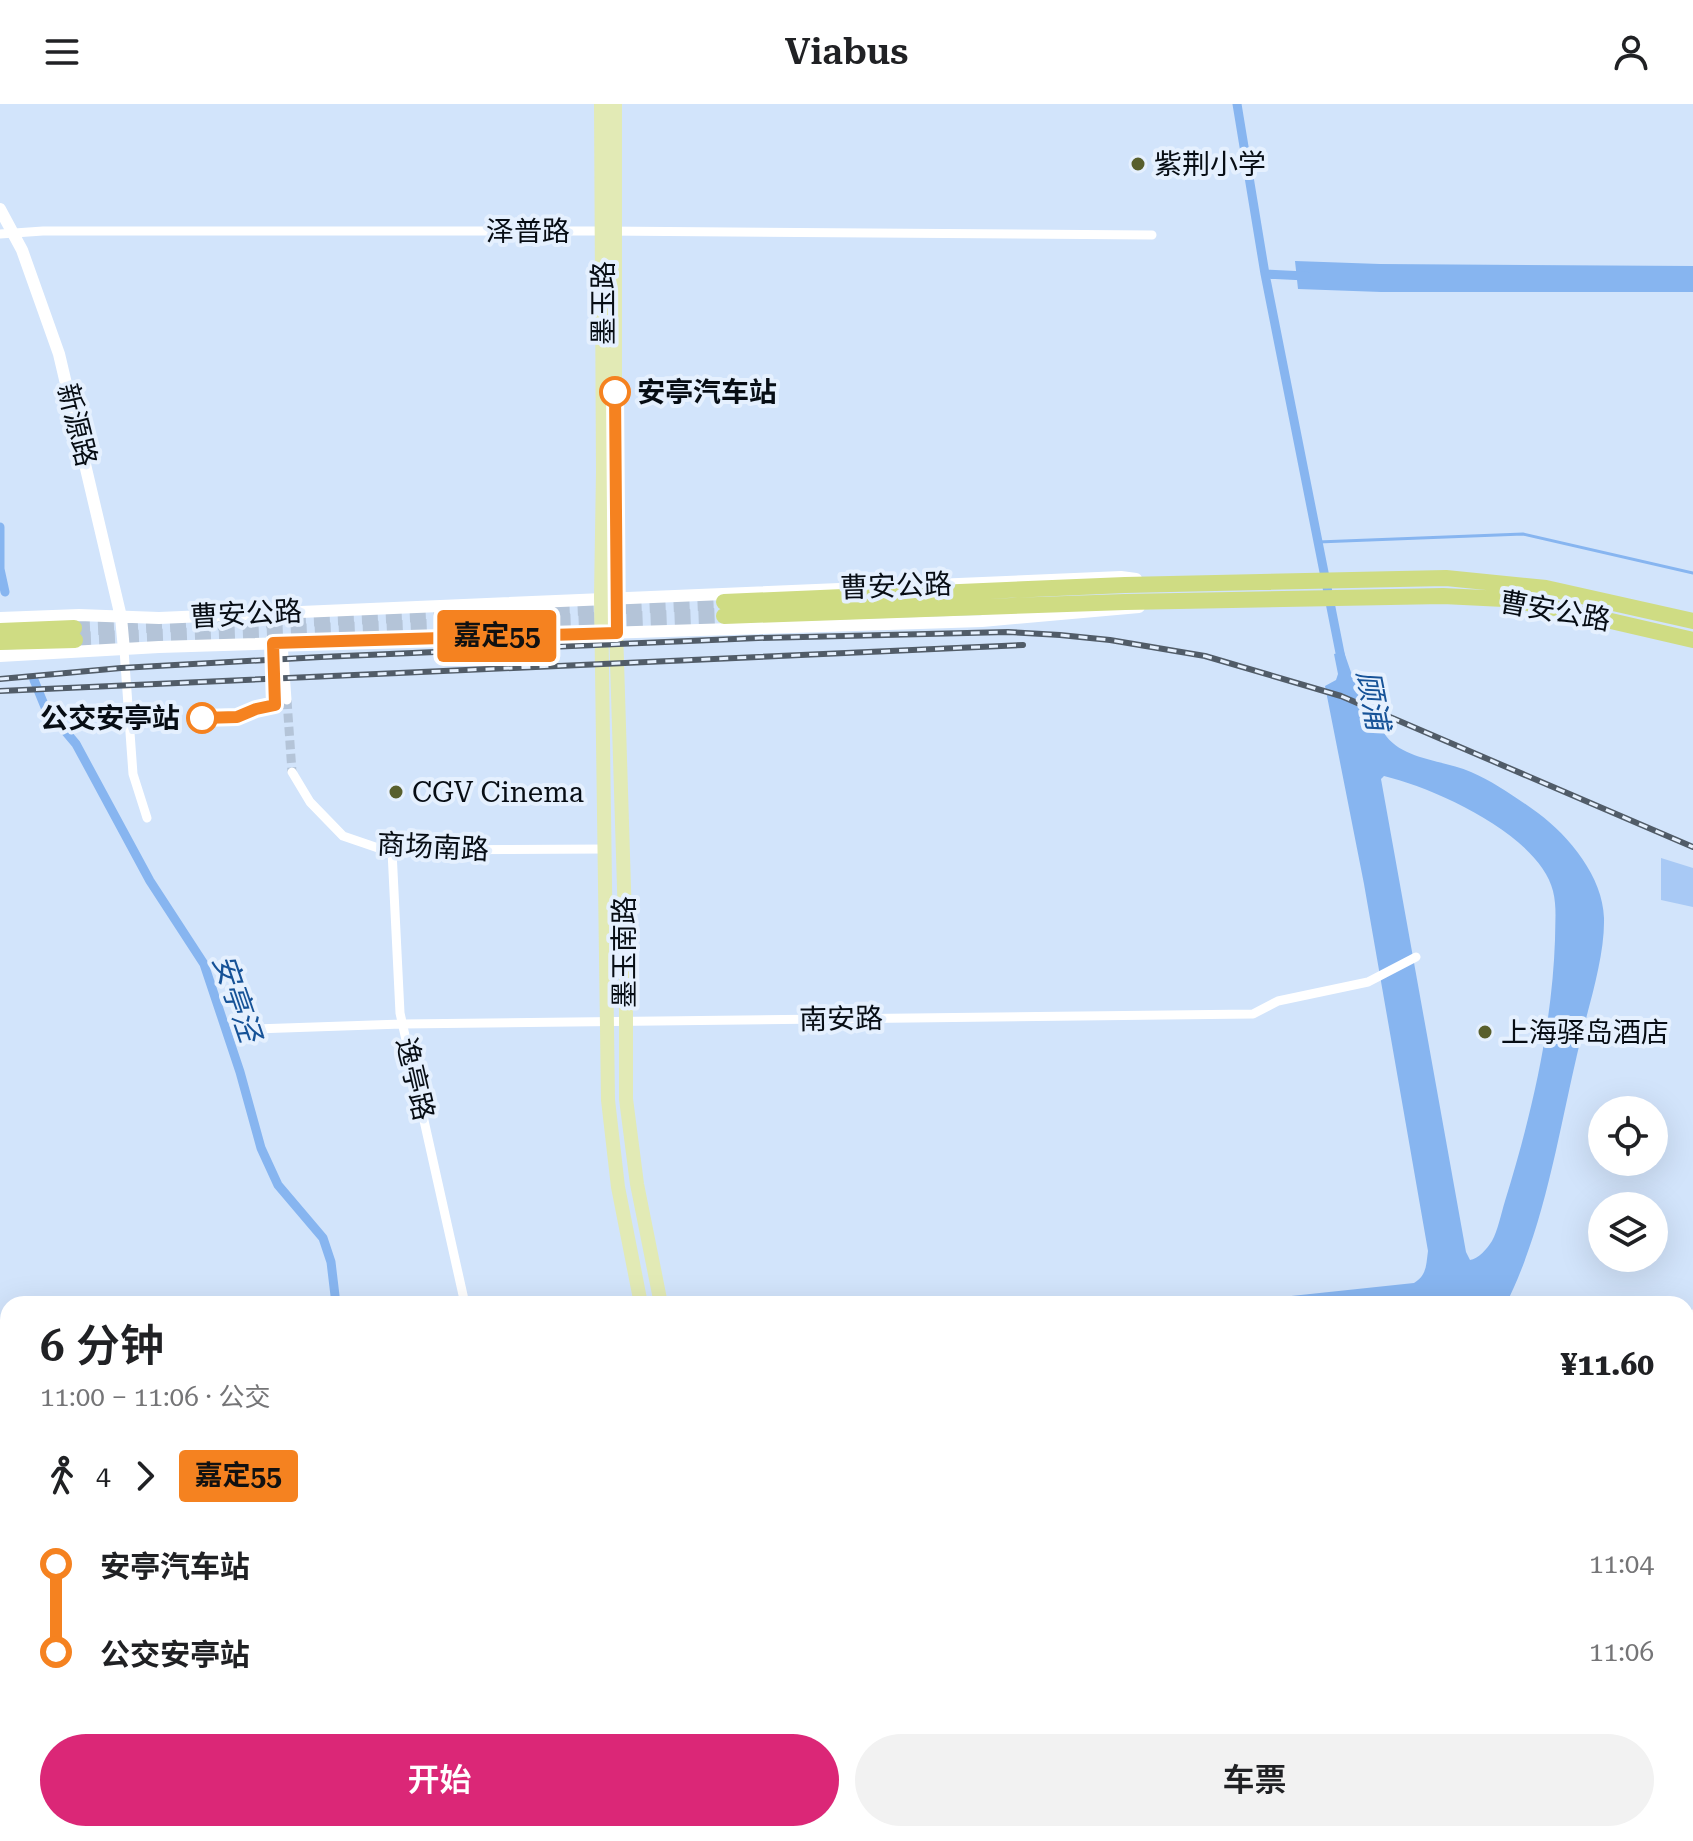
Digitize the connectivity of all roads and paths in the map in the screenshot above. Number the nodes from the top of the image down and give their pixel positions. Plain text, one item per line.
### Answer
1 (601, 104) edge
2 (615, 104) edge
3 (0, 209) edge
4 (609, 231) junction
5 (14, 232) junction
6 (0, 234) edge
7 (1152, 235) dead end
8 (1176, 584) junction
9 (608, 597) junction
10 (1175, 601) junction
11 (121, 617) junction
12 (0, 618) edge
13 (1693, 621) edge
14 (0, 631) edge
15 (610, 633) junction
16 (1693, 640) edge
17 (0, 642) edge
18 (283, 643) junction
19 (124, 650) junction
20 (0, 656) edge
21 (287, 700) tunnel mouth
22 (292, 772) tunnel mouth
23 (147, 818) dead end
24 (606, 849) junction
25 (392, 851) junction
26 (1416, 957) dead end
27 (607, 1021) junction
28 (625, 1021) junction
29 (402, 1024) junction
30 (255, 1029) dead end
31 (463, 1296) edge
32 (639, 1296) edge
33 (659, 1296) edge

1 - 4 main road, 墨玉路
2 - 4 main road, 墨玉路
3 - 5 main road, 新源路
4 - 5 street, 泽普路
4 - 7 street, 泽普路
4 - 9 main road, 墨玉路
5 - 6 street, 泽普路
5 - 11 main road, 新源路
8 - 9 main road, 曹安公路
8 - 10 highway, 曹安公路
8 - 13 highway, 曹安公路
9 - 11 main road, 曹安公路
9 - 15 main road, 墨玉南路
10 - 15 main road, 曹安公路
10 - 16 highway, 曹安公路
11 - 12 main road, 曹安公路
11 - 19 main road, 新源路
14 - 17 highway
15 - 18 main road, 曹安公路
15 - 24 main road, 墨玉南路
15 - 28 main road, 墨玉南路
18 - 19 main road, 曹安公路
18 - 21 street
19 - 20 main road, 曹安公路
19 - 23 street
22 - 25 street, 商场南路
24 - 25 street, 商场南路
24 - 27 main road, 墨玉南路
25 - 29 street, 逸亭路
26 - 28 street, 南安路
27 - 28 street, 南安路
27 - 29 street, 南安路
27 - 32 main road, 墨玉南路
28 - 33 main road, 墨玉南路
29 - 30 street, 南安路
29 - 31 street, 逸亭路

